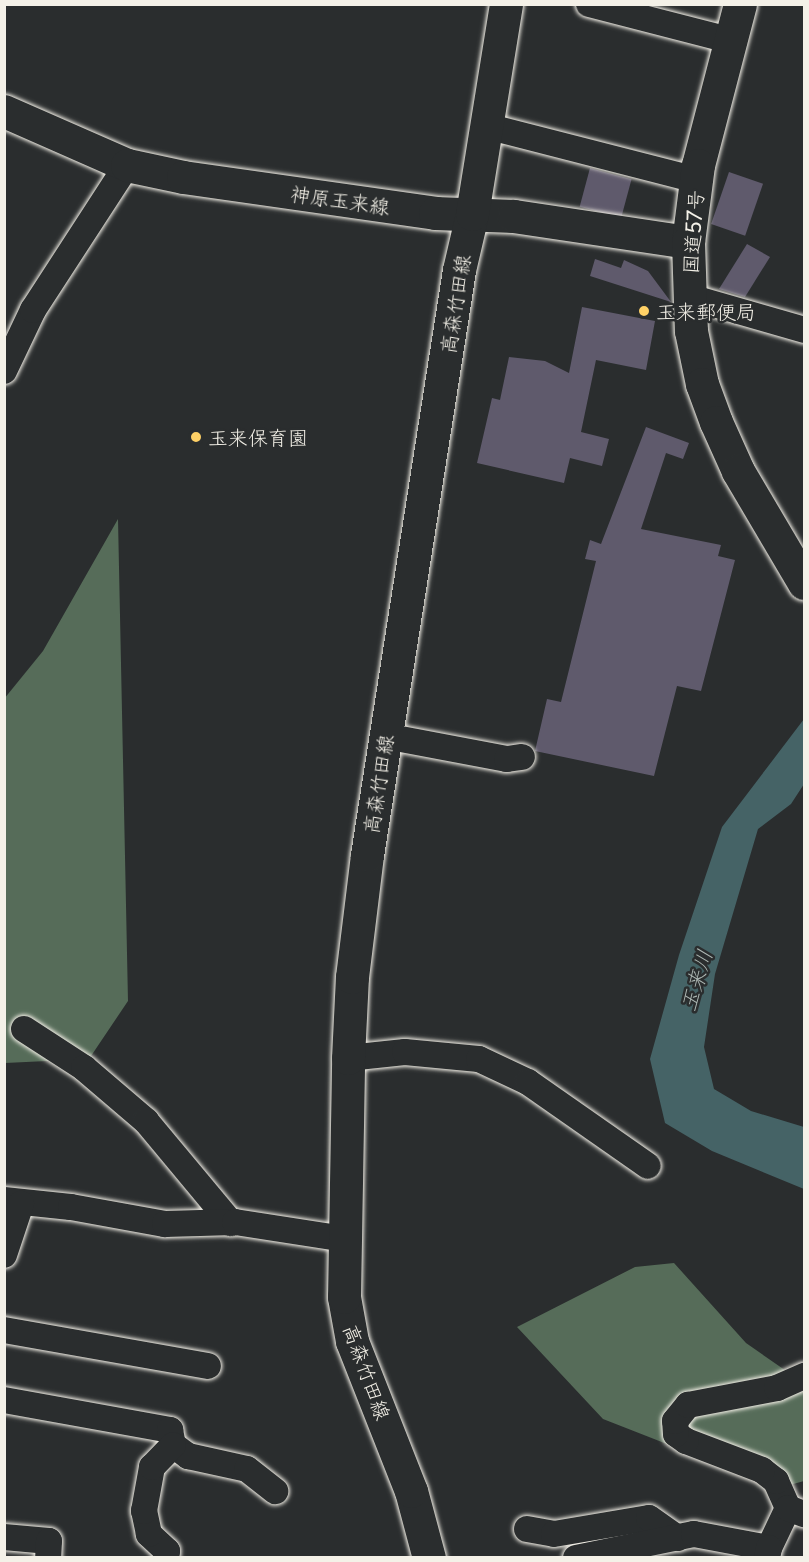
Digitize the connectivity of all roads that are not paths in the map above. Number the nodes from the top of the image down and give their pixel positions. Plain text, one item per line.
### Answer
1 (506, 4) edge
2 (589, 4) edge
3 (740, 4) edge
4 (729, 40) junction
5 (4, 111) edge
6 (486, 126) junction
7 (127, 165) junction
8 (696, 180) junction
9 (472, 214) junction
10 (688, 242) junction
11 (690, 297) junction
12 (804, 330) edge
13 (4, 371) edge
14 (804, 583) edge
15 (385, 736) junction
16 (522, 757) dead end
17 (24, 1029) dead end
18 (348, 1058) junction
19 (648, 1166) dead end
20 (13, 1202) edge
21 (231, 1223) junction
22 (345, 1239) junction
23 (4, 1255) edge
24 (4, 1330) edge
25 (208, 1366) dead end
26 (804, 1376) edge
27 (4, 1400) edge
28 (173, 1445) junction
29 (275, 1491) dead end
30 (796, 1511) edge
31 (527, 1528) dead end
32 (4, 1537) edge
33 (678, 1538) junction
34 (768, 1553) edge
35 (48, 1557) edge
36 (166, 1557) edge
37 (429, 1557) edge
38 (576, 1557) edge

1 - 6 main road, 高森竹田線
2 - 4 street
3 - 4 main road, 国道57号
4 - 8 main road, 国道57号
5 - 7 main road, 神原玉来線
6 - 8 street
6 - 9 main road, 高森竹田線
7 - 9 main road, 神原玉来線
7 - 13 street
8 - 10 main road, 国道57号
9 - 10 main road, 神原玉来線
9 - 15 main road, 高森竹田線
10 - 11 main road, 国道57号
11 - 12 street
11 - 14 main road, 国道57号
15 - 16 street
15 - 18 main road, 高森竹田線
17 - 21 street
18 - 19 street
18 - 22 main road, 高森竹田線
20 - 21 street
20 - 23 street
21 - 22 street
22 - 37 main road, 高森竹田線
24 - 25 street
26 - 30 street
27 - 28 street
28 - 29 street
28 - 36 street
30 - 34 street
31 - 33 street
32 - 35 street
33 - 34 street
33 - 38 street

